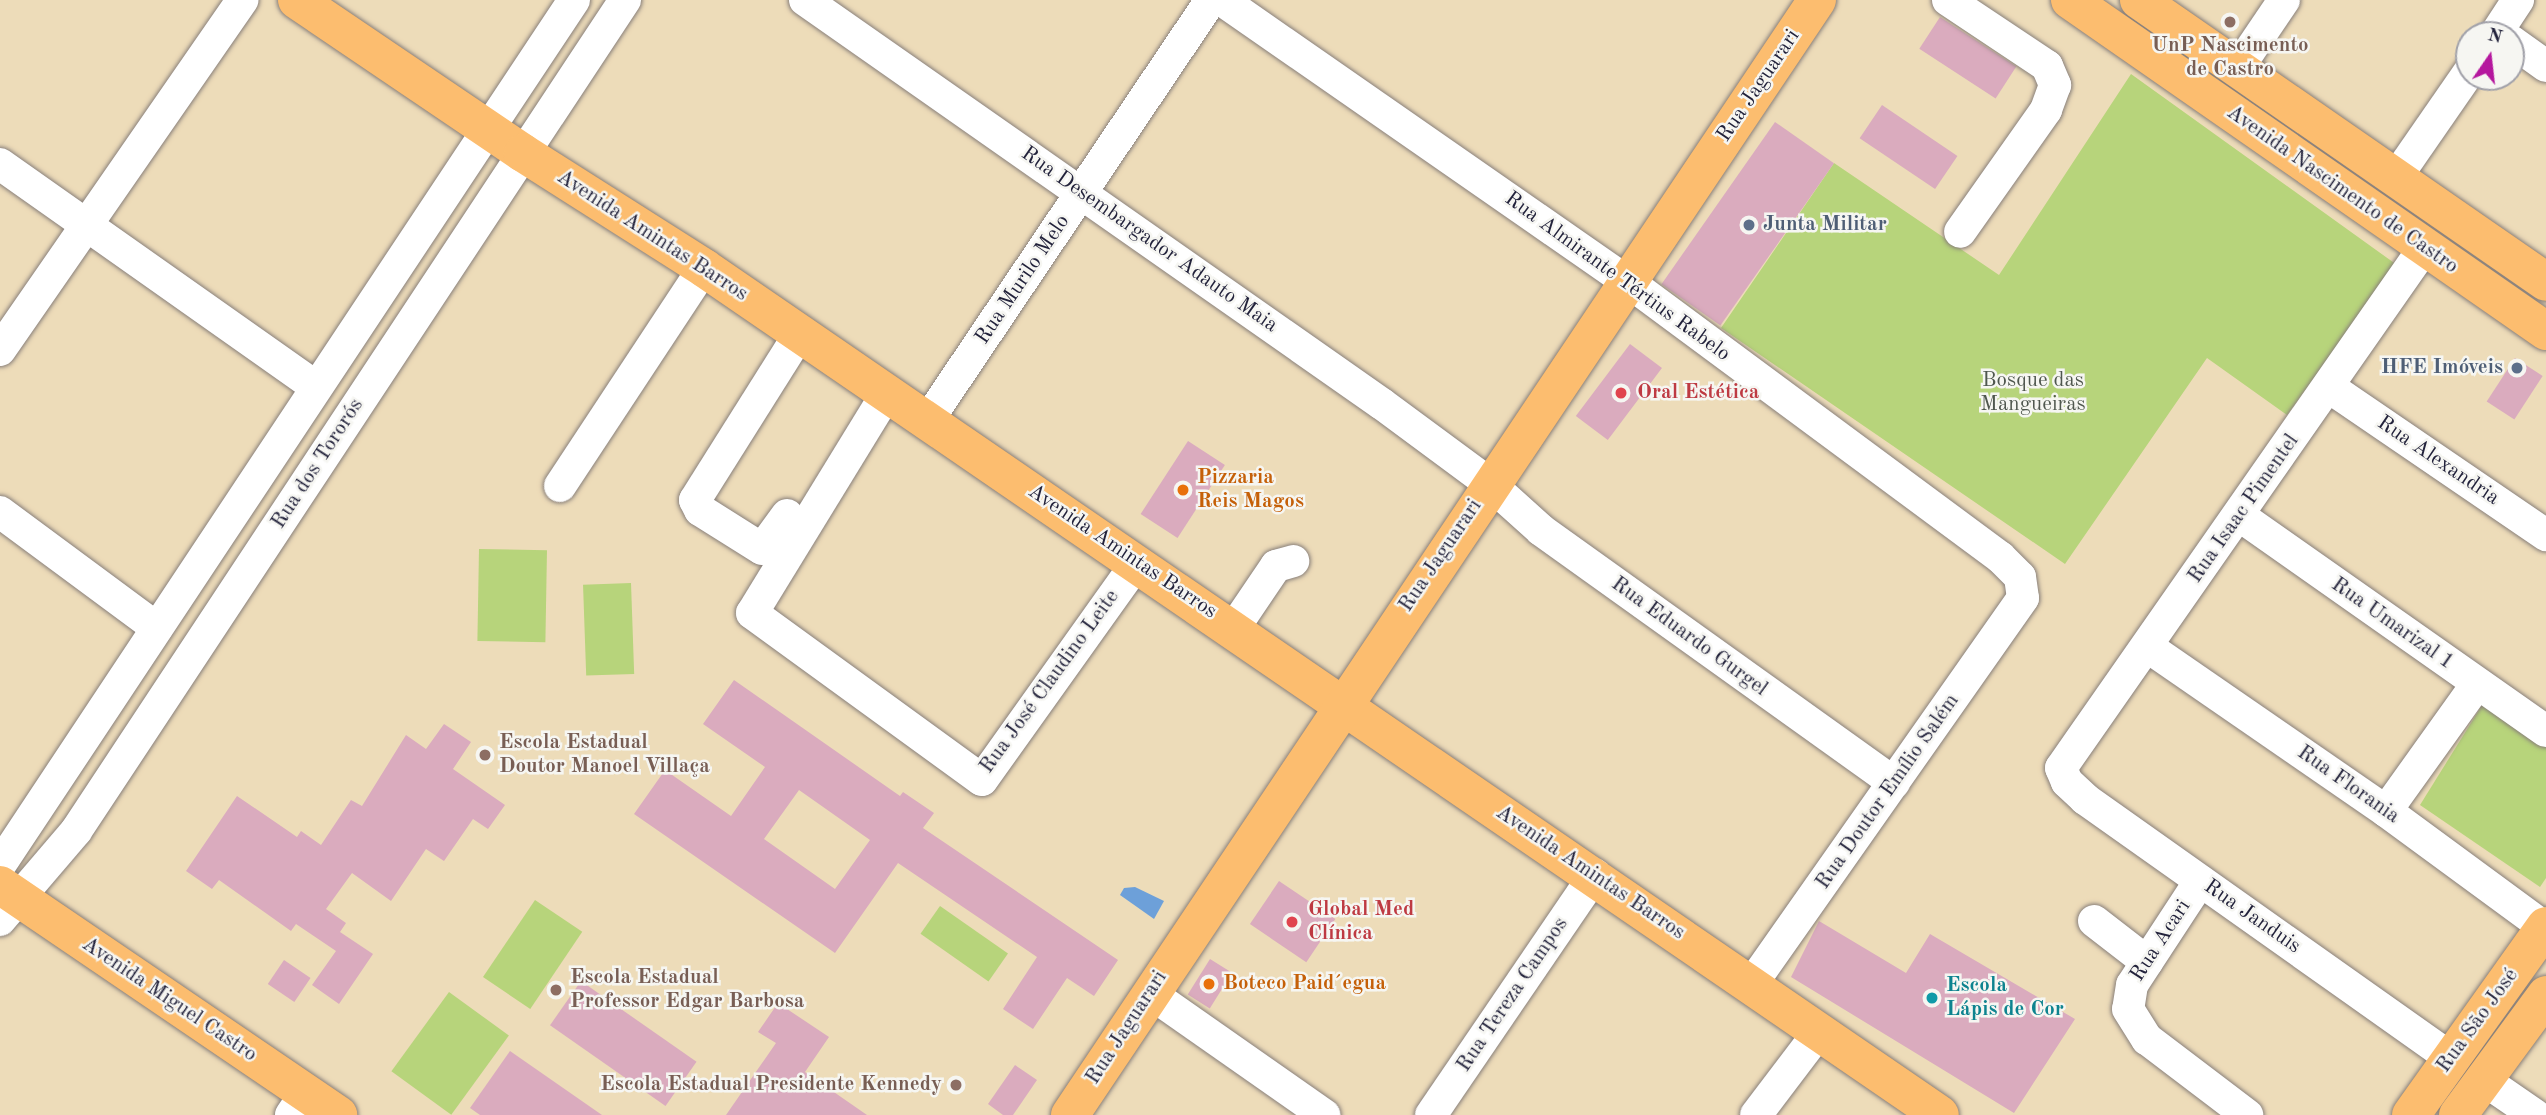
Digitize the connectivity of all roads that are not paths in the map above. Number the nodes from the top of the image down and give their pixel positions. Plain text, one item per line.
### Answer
1 (242, 0) edge
2 (297, 0) edge
3 (574, 0) edge
4 (625, 0) edge
5 (806, 0) edge
6 (1211, 0) edge
7 (1222, 0) edge
8 (1817, 0) edge
9 (1948, 0) edge
10 (2070, 0) edge
11 (2284, 0) edge
12 (2518, 0) edge
13 (2148, 7) edge
14 (2509, 21) edge
15 (2525, 52) edge
16 (2546, 66) edge
17 (2167, 68) junction
18 (2238, 68) junction
19 (2456, 91) edge
20 (487, 128) junction
21 (523, 153) junction
22 (0, 164) edge
23 (2397, 176) junction
24 (1082, 193) junction
25 (85, 224) junction
26 (1959, 232) dead end
27 (2424, 248) junction
28 (704, 268) junction
29 (1627, 281) junction
30 (2546, 283) edge
31 (2487, 290) junction
32 (2546, 331) edge
33 (800, 333) junction
34 (0, 350) edge
35 (316, 387) junction
36 (2329, 387) junction
37 (887, 393) junction
38 (928, 420) junction
39 (1490, 484) junction
40 (560, 486) dead end
41 (827, 487) junction
42 (0, 512) edge
43 (2240, 516) junction
44 (2546, 535) edge
45 (1293, 561) dead end
46 (1137, 563) junction
47 (2022, 598) joint
48 (157, 628) junction
49 (1234, 628) junction
50 (2148, 647) junction
51 (2477, 684) junction
52 (1341, 705) junction
53 (2546, 731) edge
54 (2061, 768) joint
55 (1894, 783) junction
56 (2386, 811) junction
57 (1595, 875) junction
58 (2200, 881) junction
59 (4, 892) edge
60 (2094, 921) dead end
61 (2545, 927) edge
62 (2147, 962) junction
63 (1751, 985) junction
64 (1150, 993) junction
65 (2546, 995) edge
66 (1819, 1032) junction
67 (2451, 1058) junction
68 (2484, 1080) junction
69 (298, 1104) edge
70 (338, 1115) edge
71 (1070, 1115) edge
72 (1324, 1115) edge
73 (1430, 1115) edge
74 (1756, 1115) edge
75 (1940, 1115) edge
76 (2246, 1115) edge
77 (2411, 1115) edge
78 (2458, 1115) edge
79 (2535, 1115) edge

1 - 25 street
2 - 20 main road, Avenida Amintas Barros
3 - 20 street, Rua dos Tororós
4 - 21 street, Rua dos Tororós
5 - 24 street, Rua Desembargador Adauto Maia
6 - 24 street, Rua Murilo Melo
7 - 29 street, Rua Almirante Tértius Rabelo
8 - 29 main road, Rua Jaguarari
9 - 26 street
10 - 17 main road, Avenida Nascimento de Castro
11 - 18 street
12 - 14 street
13 - 17 main road
13 - 18 main road, Avenida Nascimento de Castro
15 - 16 street
17 - 27 main road, Avenida Nascimento de Castro
18 - 23 main road, Avenida Nascimento de Castro
19 - 23 street
20 - 21 main road, Avenida Amintas Barros
20 - 35 street, Rua dos Tororós
21 - 28 main road, Avenida Amintas Barros
21 - 59 street, Rua dos Tororós
22 - 25 street
23 - 30 main road, Avenida Nascimento de Castro
24 - 38 street, Rua Murilo Melo
24 - 39 street, Rua Desembargador Adauto Maia
25 - 34 street
25 - 35 street
27 - 31 main road, Avenida Nascimento de Castro
27 - 36 street, Rua Isaac Pimentel
28 - 33 main road, Avenida Amintas Barros
28 - 40 street
29 - 39 main road, Rua Jaguarari
29 - 47 street, Rua Almirante Tértius Rabelo
30 - 31 main road
31 - 32 main road, Avenida Nascimento de Castro
33 - 37 main road, Avenida Amintas Barros
33 - 41 street
35 - 48 street, Rua dos Tororós
36 - 43 street, Rua Isaac Pimentel
36 - 44 street, Rua Alexandria
37 - 38 main road, Avenida Amintas Barros
37 - 41 street
38 - 46 main road, Avenida Amintas Barros
39 - 52 main road, Rua Jaguarari
39 - 55 street, Rua Eduardo Gurgel
41 - 46 street, Rua José Claudino Leite
42 - 48 street
43 - 50 street, Rua Isaac Pimentel
43 - 51 street, Rua Umarizal 1
45 - 49 street
46 - 49 main road, Avenida Amintas Barros
47 - 55 street, Rua Doutor Emílio Salém
48 - 59 street, Rua dos Tororós
49 - 52 main road, Avenida Amintas Barros
50 - 54 street, Rua Isaac Pimentel
50 - 56 street, Rua Florania
51 - 53 street, Rua Umarizal 1
51 - 56 street
52 - 57 main road, Avenida Amintas Barros
52 - 64 main road, Rua Jaguarari
54 - 58 street, Rua Janduis
55 - 63 street, Rua Doutor Emílio Salém
56 - 61 street, Rua Florania
57 - 63 main road, Avenida Amintas Barros
57 - 73 street, Rua Tereza Campos
58 - 62 street, Rua Acari
58 - 67 street, Rua Janduis
59 - 69 main road, Avenida Miguel Castro
60 - 62 street
61 - 67 main road, Rua São José
62 - 76 street, Rua Acari
63 - 66 main road, Avenida Amintas Barros
64 - 71 main road, Rua Jaguarari
64 - 72 street
65 - 68 main road, Rua São José
66 - 74 street
66 - 75 main road, Avenida Amintas Barros
67 - 77 main road, Rua São José
68 - 78 main road, Rua São José
68 - 79 street
69 - 70 main road, Avenida Miguel Castro

